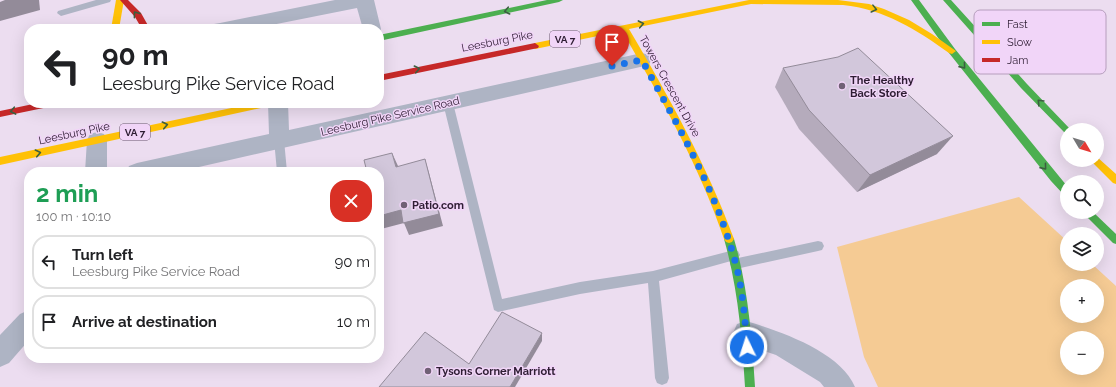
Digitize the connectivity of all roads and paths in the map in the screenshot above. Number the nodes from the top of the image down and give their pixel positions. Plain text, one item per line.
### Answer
1 (108, 0) edge
2 (120, 0) edge
3 (124, 0) edge
4 (364, 0) edge
5 (559, 0) edge
6 (915, 0) edge
7 (947, 0) edge
8 (756, 1) edge
9 (61, 13) dead end
10 (290, 22) edge
11 (116, 24) edge
12 (143, 24) edge
13 (270, 24) edge
14 (371, 24) edge
15 (624, 27) junction
16 (974, 30) edge
17 (384, 37) edge
18 (952, 51) junction
19 (642, 60) junction
20 (1013, 74) edge
21 (384, 77) edge
22 (448, 103) junction
23 (29, 108) edge
24 (247, 108) edge
25 (278, 108) edge
26 (0, 114) edge
27 (1060, 123) edge
28 (97, 140) junction
29 (279, 140) junction
30 (0, 161) edge
31 (96, 167) edge
32 (159, 167) edge
33 (282, 167) edge
34 (1103, 167) edge
35 (1116, 180) edge
36 (1060, 184) edge
37 (1094, 219) edge
38 (1116, 240) edge
39 (818, 246) dead end
40 (735, 260) junction
41 (653, 277) junction
42 (24, 328) edge
43 (746, 333) junction
44 (0, 354) edge
45 (662, 378) dead end
46 (750, 387) edge
47 (842, 387) edge

1 - 9 lane
2 - 11 main road
12 -> 3 main road
4 - 10 street
4 - 14 street
5 -> 17 main road
6 - 18 main road
16 -> 7 main road
15 -> 8 main road, Leesburg Pike / VA 7
8 -> 18 main road, Leesburg Pike
10 - 13 street
15 - 19 main road, Towers Crescent Drive
21 -> 15 main road, Leesburg Pike / VA 7
18 -> 36 main road
19 - 22 street, Leesburg Pike Service Road
19 - 40 main road, Towers Crescent Drive
27 -> 20 main road
22 - 29 street, Leesburg Pike Service Road
22 - 41 lane
23 -> 26 main road
28 -> 24 main road, Leesburg Pike / VA 7
25 - 29 street
30 -> 28 main road, Leesburg Pike / VA 7
28 - 31 street
29 - 32 street, Leesburg Pike Service Road
29 - 33 lane
34 - 35 main road
37 - 38 main road
39 - 40 lane
40 - 41 lane
40 - 43 main road, Towers Crescent Drive
41 - 45 lane
42 - 44 street
43 - 46 main road, Towers Crescent Drive
43 - 47 street

